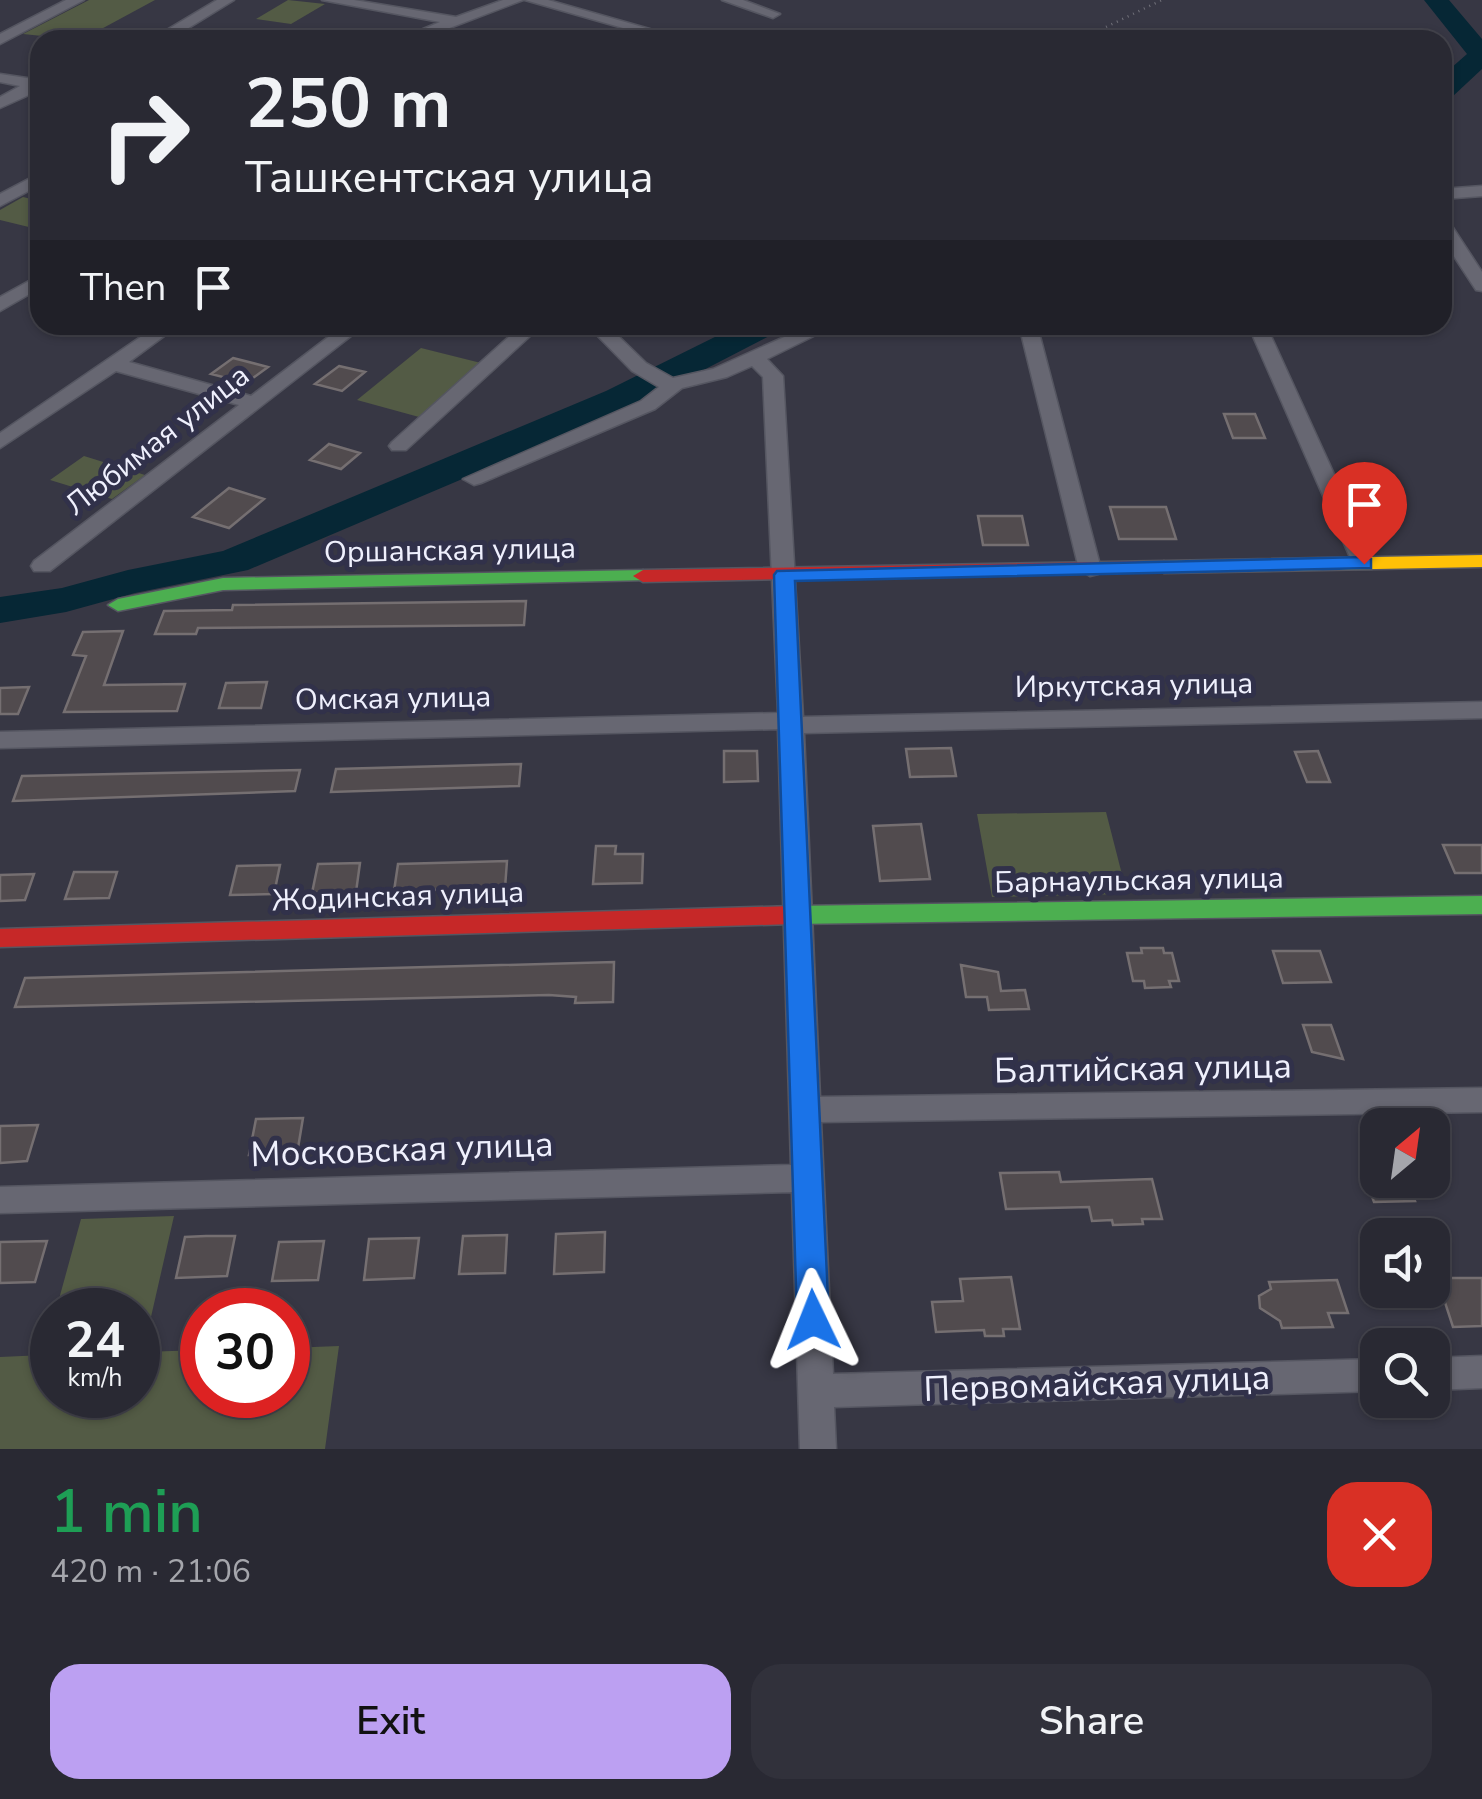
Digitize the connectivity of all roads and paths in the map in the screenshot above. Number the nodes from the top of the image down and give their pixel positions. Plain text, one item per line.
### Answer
1 (78, 0) edge
2 (227, 0) edge
3 (328, 0) edge
4 (516, 0) edge
5 (532, 0) edge
6 (729, 0) edge
7 (1162, 0) edge
8 (773, 14) dead end
9 (458, 21) junction
10 (175, 30) edge
11 (432, 30) edge
12 (644, 30) edge
13 (1100, 30) edge
14 (0, 40) edge
15 (0, 78) edge
16 (30, 84) edge
17 (30, 89) edge
18 (0, 102) edge
19 (30, 184) edge
20 (1482, 191) edge
21 (1452, 193) edge
22 (0, 200) edge
23 (1452, 239) edge
24 (1452, 264) edge
25 (1468, 264) junction
26 (30, 286) edge
27 (1482, 286) edge
28 (0, 305) edge
29 (156, 335) edge
30 (343, 335) edge
31 (523, 335) edge
32 (608, 335) edge
33 (804, 335) edge
34 (1031, 335) edge
35 (1261, 335) edge
36 (755, 357) junction
37 (114, 364) junction
38 (661, 381) junction
39 (254, 403) junction
40 (0, 442) edge
41 (399, 446) dead end
42 (474, 480) dead end
43 (1482, 561) edge
44 (1364, 564) junction
45 (42, 566) dead end
46 (1090, 569) junction
47 (785, 575) junction
48 (118, 605) dead end
49 (1482, 710) edge
50 (788, 723) junction
51 (0, 740) edge
52 (1482, 905) edge
53 (797, 914) junction
54 (0, 938) edge
55 (1482, 1100) edge
56 (805, 1110) junction
57 (807, 1178) junction
58 (0, 1200) edge
59 (1482, 1372) edge
60 (1450, 1373) edge
61 (1360, 1376) edge
62 (816, 1391) junction
63 (818, 1449) edge

1 - 14 street
2 - 10 street
3 - 9 street
4 - 9 street
5 - 12 street
6 - 8 street
7 - 13 path
9 - 11 street
15 - 16 street
17 - 18 street
19 - 22 street
20 - 21 street
23 - 25 street
24 - 25 street
25 - 27 street
26 - 28 street
29 - 37 street
30 - 39 street, Любимая улица
31 - 41 street
32 - 38 street
33 - 36 street
34 - 46 street
35 - 44 street
36 - 38 street
36 - 47 street
37 - 39 street
37 - 40 street
38 - 42 street
39 - 45 street, Любимая улица
43 - 44 street, Оршанская улица
44 - 46 street, Оршанская улица
46 - 47 street, Оршанская улица
47 - 48 street, Оршанская улица
47 - 50 street
49 - 50 street, Иркутская улица
50 - 51 street, Омская улица
50 - 53 street
52 - 53 street, Барнаульская улица
53 - 54 street, Жодинская улица
53 - 56 street
55 - 56 street, Балтийская улица
56 - 57 street
57 - 58 street, Московская улица
57 - 62 street
59 - 60 street
61 - 62 street, Первомайская улица
62 - 63 street

